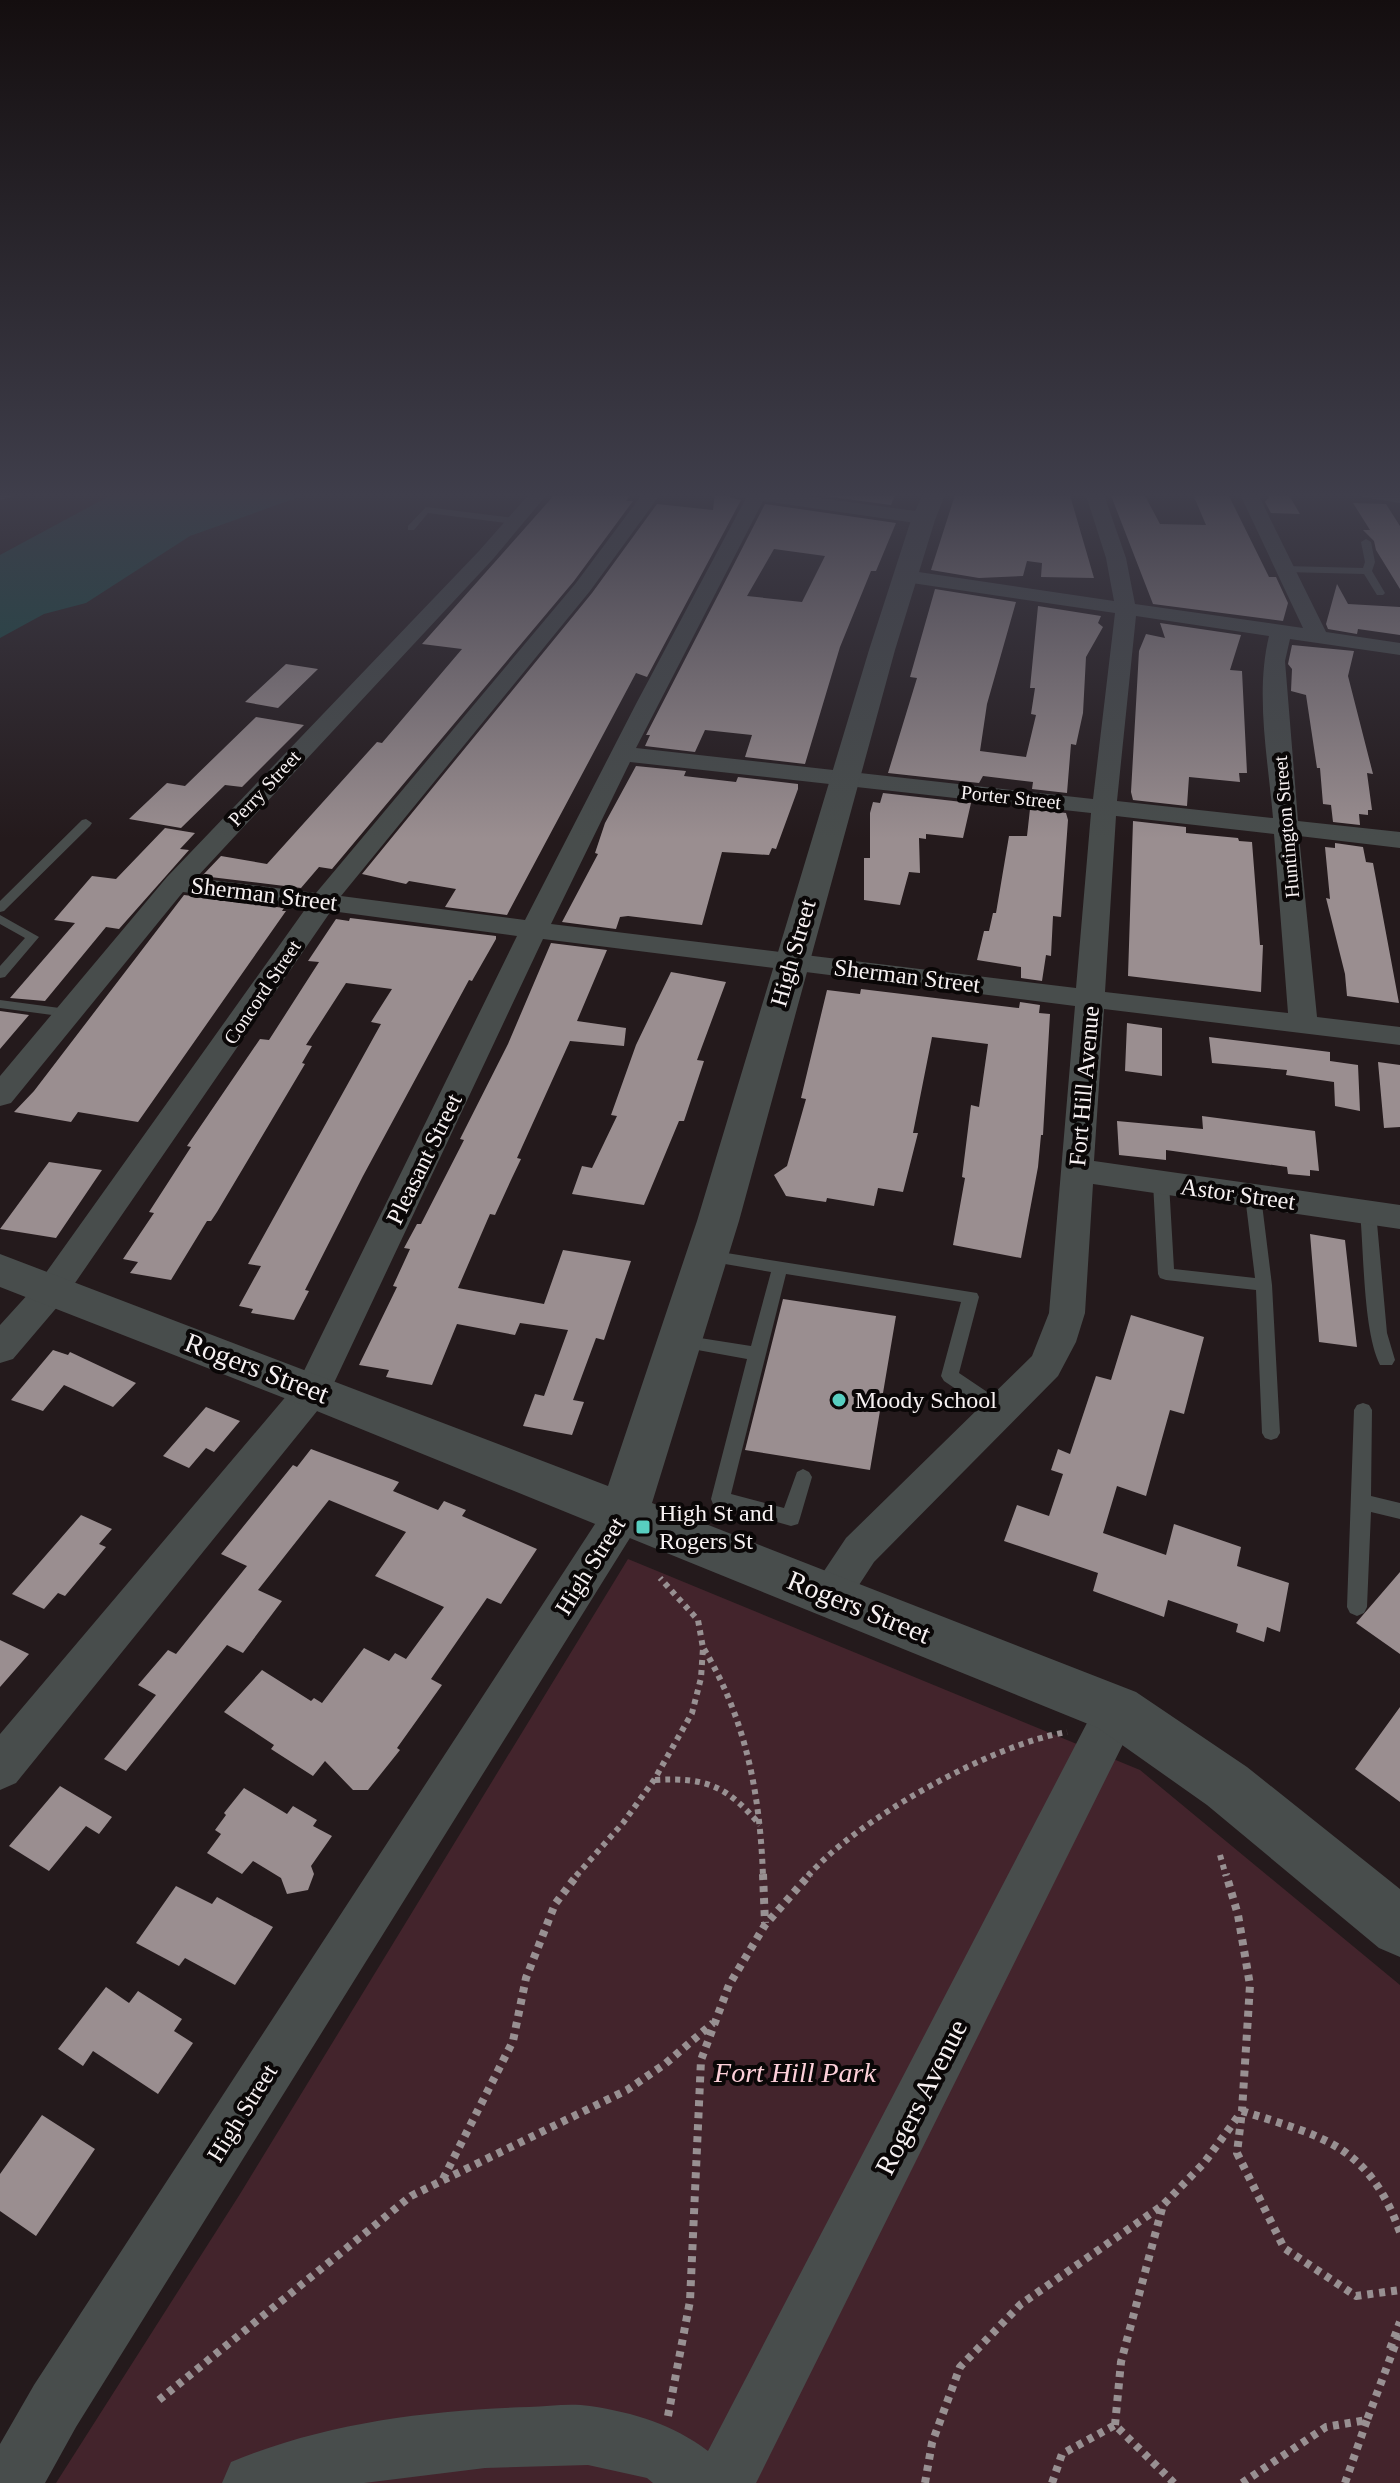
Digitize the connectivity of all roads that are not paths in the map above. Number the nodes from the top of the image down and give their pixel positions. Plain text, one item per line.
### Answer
1 (433, 608) edge
2 (566, 608) edge
3 (695, 608) edge
4 (895, 608) edge
5 (1118, 608) edge
6 (1304, 608) edge
7 (1126, 609) junction
8 (1281, 632) junction
9 (1318, 637) junction
10 (1400, 649) edge
11 (622, 754) junction
12 (844, 779) junction
13 (1104, 807) junction
14 (86, 823) dead end
15 (1285, 825) junction
16 (1400, 840) edge
17 (176, 883) junction
18 (323, 902) junction
19 (0, 908) edge
20 (0, 919) edge
21 (534, 930) junction
22 (790, 963) junction
23 (0, 974) edge
24 (1092, 998) junction
25 (0, 1004) edge
26 (67, 1013) junction
27 (1303, 1023) junction
28 (1400, 1036) edge
29 (0, 1096) edge
30 (1077, 1170) junction
31 (1161, 1183) junction
32 (1253, 1196) junction
33 (1384, 1214) edge
34 (706, 1256) junction
35 (780, 1267) junction
36 (0, 1270) edge
37 (1264, 1285) junction
38 (52, 1290) junction
39 (679, 1341) junction
40 (0, 1349) edge
41 (757, 1354) junction
42 (1386, 1360) dead end
43 (313, 1390) junction
44 (1363, 1410) dead end
45 (1002, 1411) junction
46 (1271, 1433) dead end
47 (803, 1477) dead end
48 (1362, 1502) junction
49 (1400, 1511) edge
50 (624, 1513) junction
51 (829, 1595) junction
52 (1357, 1607) dead end
53 (1117, 1710) junction
54 (0, 1768) edge
55 (1400, 1927) edge
56 (681, 2468) edge
57 (15, 2483) edge
58 (252, 2483) edge
59 (724, 2483) edge

1 - 17 street, Perry Street
2 - 18 street, Concord Street
3 - 11 street, Pleasant Street
4 - 12 street, High Street
5 - 7 street
6 - 9 street
7 - 8 street
7 - 13 street, Fort Hill Avenue
8 - 9 street
8 - 15 street, Huntington Street
9 - 10 street
11 - 12 street, Porter Street
11 - 21 street, Pleasant Street
12 - 13 street, Porter Street
12 - 22 street, High Street
13 - 15 street, Porter Street
13 - 24 street, Fort Hill Avenue
14 - 19 lane
15 - 16 street, Porter Street
15 - 27 street, Huntington Street
17 - 18 street, Sherman Street
17 - 26 street, Perry Street
18 - 21 street, Sherman Street
18 - 38 street, Concord Street
20 - 23 lane
21 - 22 street, Sherman Street
21 - 43 street, Pleasant Street
22 - 24 street, Sherman Street
22 - 34 street, High Street
24 - 27 street, Sherman Street
24 - 30 street, Fort Hill Avenue
25 - 26 lane
26 - 29 street, Perry Street
27 - 28 street, Sherman Street
30 - 31 street, Astor Street
30 - 45 street, Fort Hill Avenue
31 - 32 street, Astor Street
31 - 37 lane
32 - 33 street, Astor Street
32 - 37 lane
33 - 42 lane
34 - 35 lane
34 - 39 street, High Street
35 - 41 lane
35 - 45 lane
36 - 38 street, Rogers Street
37 - 46 lane
38 - 40 street, Concord Street
38 - 43 street, Rogers Street
39 - 41 lane
39 - 50 street, High Street
41 - 47 lane
43 - 50 street, Rogers Street
43 - 54 street, Pleasant Street
44 - 48 lane
45 - 51 street, Fort Hill Avenue
48 - 49 lane
48 - 52 lane
50 - 51 street, Rogers Street
50 - 57 street, High Street
51 - 53 street, Rogers Street
53 - 55 street, Rogers Street
53 - 59 street, Rogers Avenue
56 - 58 street

